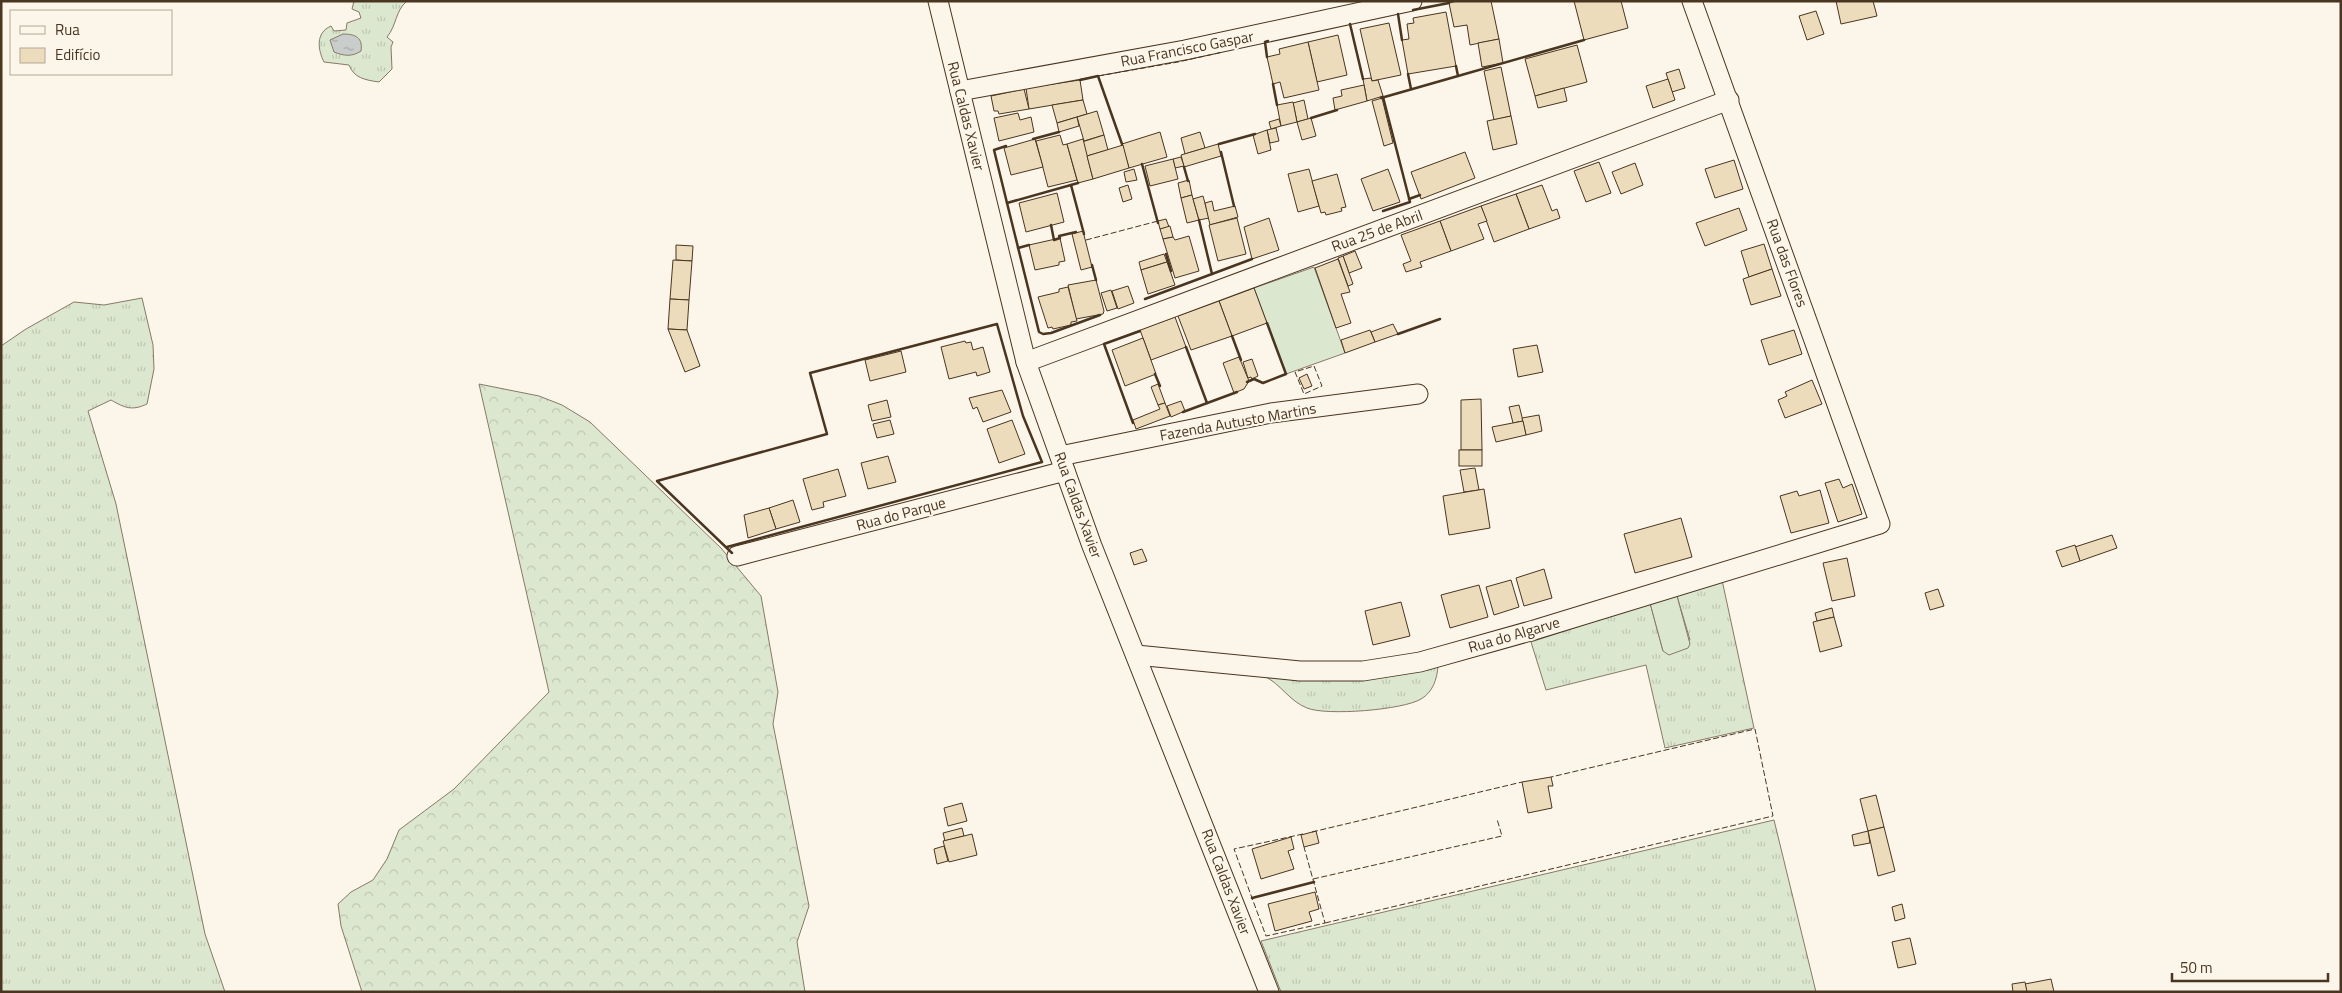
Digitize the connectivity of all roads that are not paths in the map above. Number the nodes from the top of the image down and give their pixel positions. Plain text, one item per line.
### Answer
1 (938, 1) edge
2 (1412, 1) edge
3 (1692, 1) edge
4 (960, 91) junction
5 (1729, 100) junction
6 (1026, 362) junction
7 (1418, 394) dead end
8 (1063, 463) junction
9 (1880, 524) joint
10 (737, 556) dead end
11 (1136, 655) junction
12 (1269, 992) edge

1 - 4 street, Rua Caldas Xavier
2 - 4 street, Rua Francisco Gaspar
3 - 5 street, Rua das Flores
4 - 6 street, Rua Caldas Xavier
5 - 6 street, Rua 25 de Abril
5 - 9 street, Rua das Flores
6 - 8 street, Rua Caldas Xavier
7 - 8 street, Fazenda Autusto Martins
8 - 10 street, Rua do Parque
8 - 11 street, Rua Caldas Xavier
9 - 11 street, Rua do Algarve
11 - 12 street, Rua Caldas Xavier

